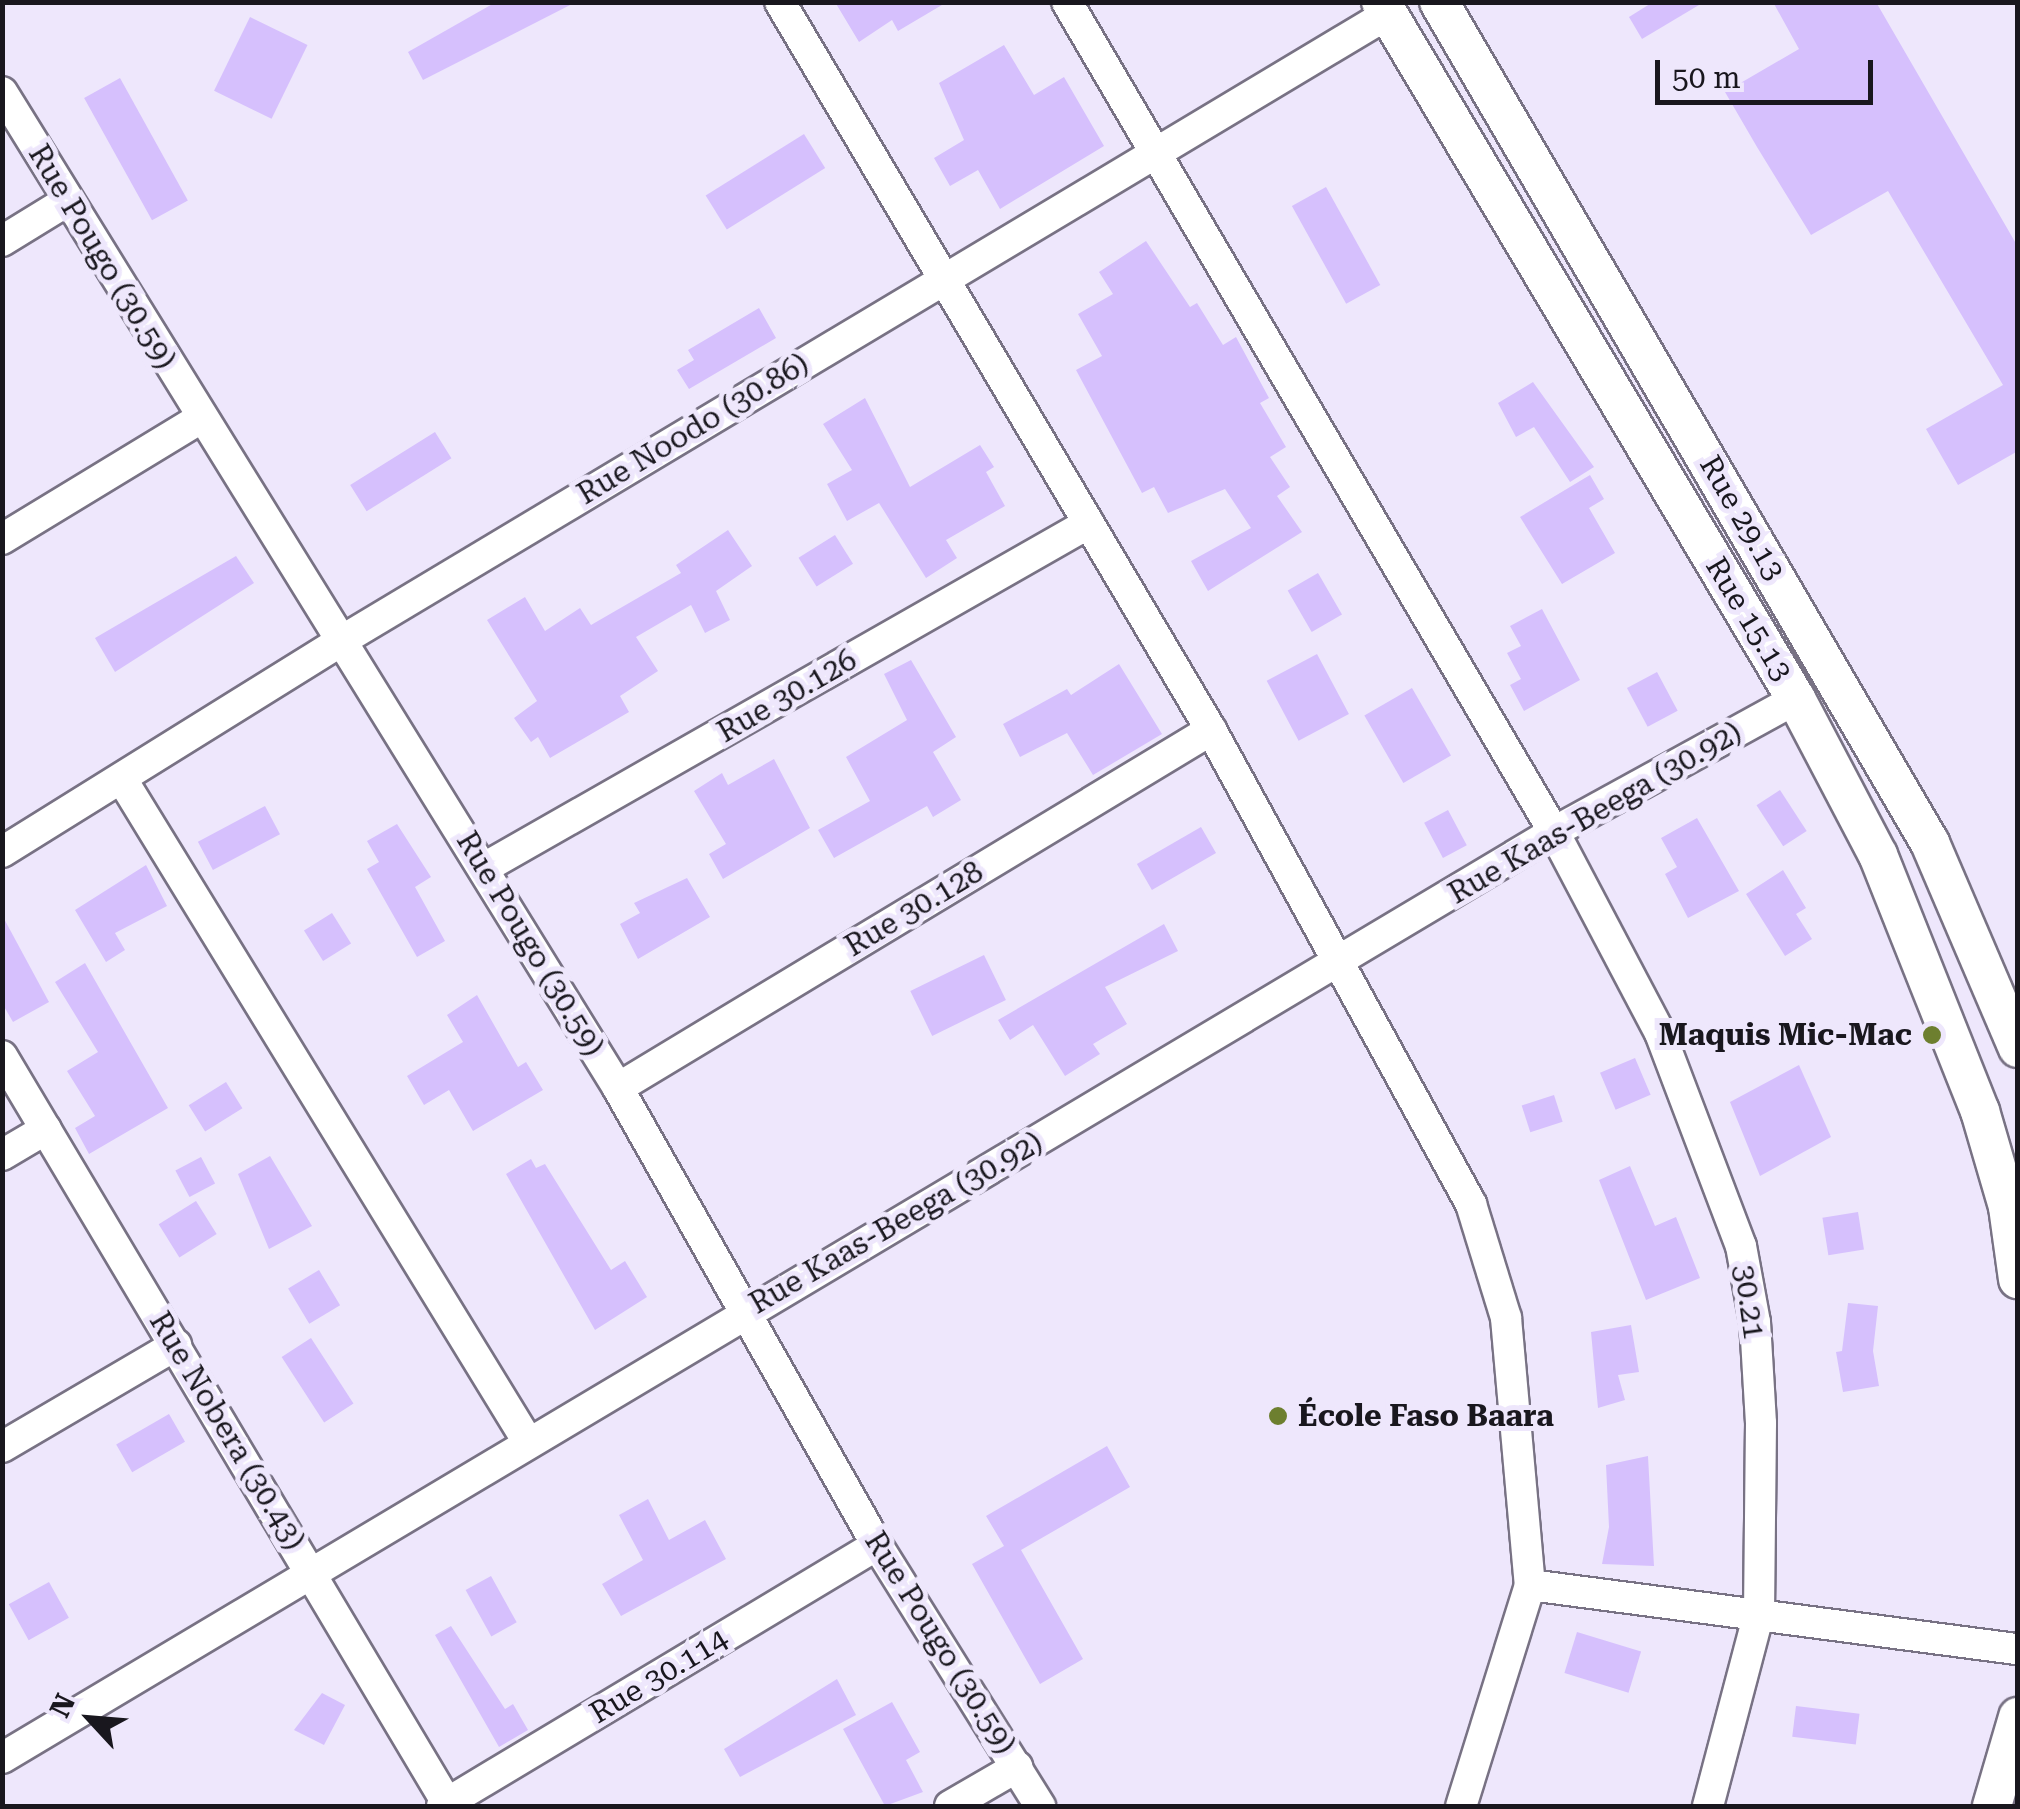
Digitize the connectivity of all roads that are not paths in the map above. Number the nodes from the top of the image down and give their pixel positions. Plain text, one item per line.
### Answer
1 (780, 2) edge
2 (1067, 2) edge
3 (1439, 2) edge
4 (1385, 8) edge
5 (2, 92) edge
6 (1154, 152) junction
7 (67, 201) junction
8 (2, 241) edge
9 (944, 278) junction
10 (200, 418) junction
11 (1089, 523) junction
12 (2, 539) edge
13 (341, 641) junction
14 (1796, 698) junction
15 (1211, 730) junction
16 (123, 781) junction
17 (1554, 832) junction
18 (2, 852) edge
19 (484, 868) junction
20 (1342, 960) junction
21 (2005, 975) edge
22 (1944, 1008) junction
23 (2018, 1048) edge
24 (2, 1056) edge
25 (618, 1088) junction
26 (46, 1129) junction
27 (2, 1155) edge
28 (2018, 1279) edge
29 (746, 1311) junction
30 (176, 1346) junction
31 (528, 1442) junction
32 (2, 1446) edge
33 (877, 1545) junction
34 (312, 1572) junction
35 (1530, 1584) junction
36 (1759, 1613) junction
37 (2018, 1649) edge
38 (2018, 1717) edge
39 (2, 1758) edge
40 (1017, 1767) junction
41 (446, 1805) edge
42 (950, 1806) edge
43 (1040, 1806) edge
44 (1461, 1806) edge
45 (1708, 1806) edge
46 (1992, 1806) edge

1 - 9 street
2 - 6 street, 30.21
3 - 21 main road, Rue 29.13
4 - 6 street, Rue Noodo (30.86)
4 - 14 main road, Rue 15.13
5 - 7 street, Rue Pougo (30.59)
6 - 9 street, Rue Noodo (30.86)
6 - 17 street, 30.21
7 - 8 street
7 - 10 street, Rue Pougo (30.59)
9 - 11 street
9 - 13 street, Rue Noodo (30.86)
10 - 12 street
10 - 13 street, Rue Pougo (30.59)
11 - 15 street
11 - 19 street, Rue 30.126
13 - 16 street, Rue Noodo (30.86)
13 - 19 street, Rue Pougo (30.59)
14 - 17 street, Rue Kaas-Beega (30.92)
14 - 22 main road, Rue 15.13
15 - 20 street
15 - 25 street, Rue 30.128
16 - 18 street, Rue Noodo (30.86)
16 - 31 street
17 - 20 street, Rue Kaas-Beega (30.92)
17 - 36 street, 30.21 / 30.21
19 - 25 street, Rue Pougo (30.59)
20 - 29 street, Rue Kaas-Beega (30.92)
20 - 35 street
21 - 22 main road
21 - 23 main road, Rue 29.13
22 - 28 main road, Rue 15.13
24 - 26 street, Rue Nobera (30.43)
25 - 29 street, Rue Pougo (30.59)
26 - 27 street
26 - 30 street, Rue Nobera (30.43)
29 - 31 street, Rue Kaas-Beega (30.92)
29 - 33 street, Rue Pougo (30.59)
30 - 32 street
30 - 34 street, Rue Nobera (30.43)
31 - 34 street, Rue Kaas-Beega (30.92)
33 - 40 street, Rue Pougo (30.59)
33 - 41 street, Rue 30.114
34 - 39 street, Rue Kaas-Beega (30.92)
34 - 41 street, Rue Nobera (30.43)
35 - 36 street
35 - 44 street
36 - 37 street
36 - 45 street, 30.21 / 30.21
38 - 46 main road
40 - 42 street
40 - 43 street, Rue Pougo (30.59)

